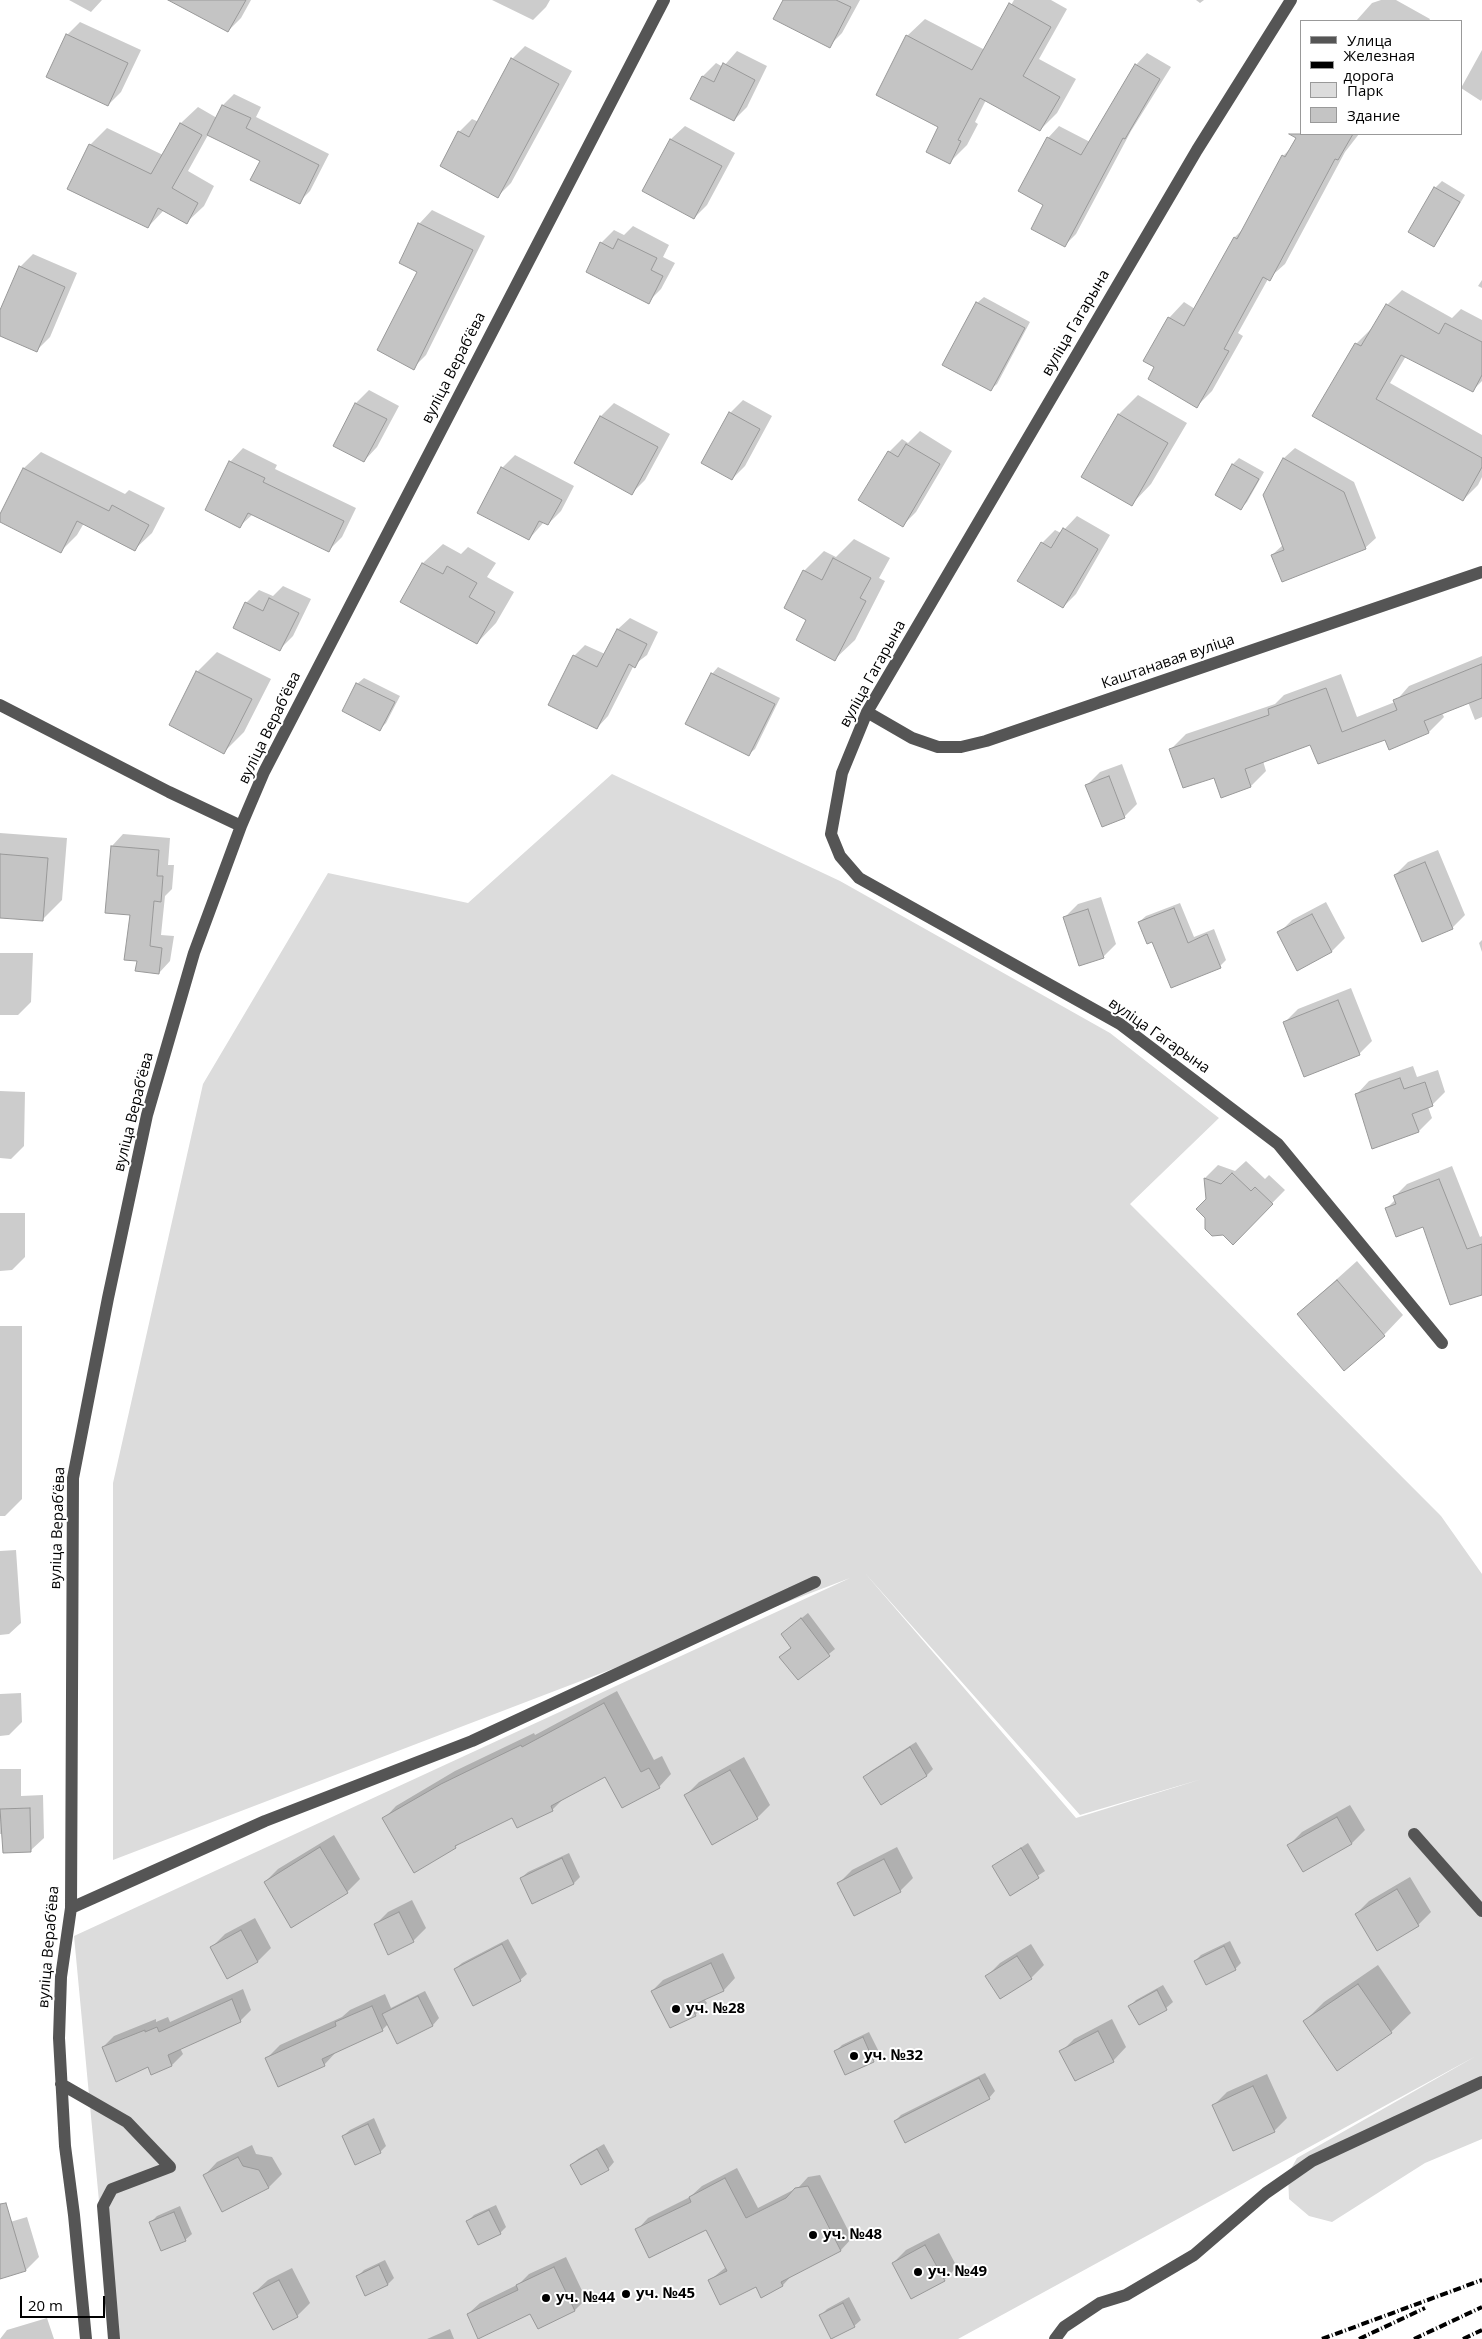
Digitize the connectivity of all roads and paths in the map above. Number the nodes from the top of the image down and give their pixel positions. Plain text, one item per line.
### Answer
1 (664, 0) edge
2 (1291, 0) edge
3 (1482, 572) edge
4 (0, 705) edge
5 (867, 712) junction
6 (241, 826) junction
7 (1442, 1344) dead end
8 (815, 1582) dead end
9 (1414, 1834) dead end
10 (71, 1908) junction
11 (1482, 1911) edge
12 (1482, 2082) edge
13 (61, 2084) junction
14 (86, 2339) edge
15 (114, 2339) edge
16 (1054, 2339) edge

1 - 6 street, вуліца Верабʼёва
2 - 5 street, вуліца Гагарына
3 - 5 street, Каштанавая вуліца
4 - 6 street
5 - 7 street, вуліца Гагарына
6 - 10 street, вуліца Верабʼёва
8 - 10 street
9 - 11 street
10 - 13 street, вуліца Верабʼёва
12 - 16 street
13 - 14 street, вуліца Верабʼёва
13 - 15 street

